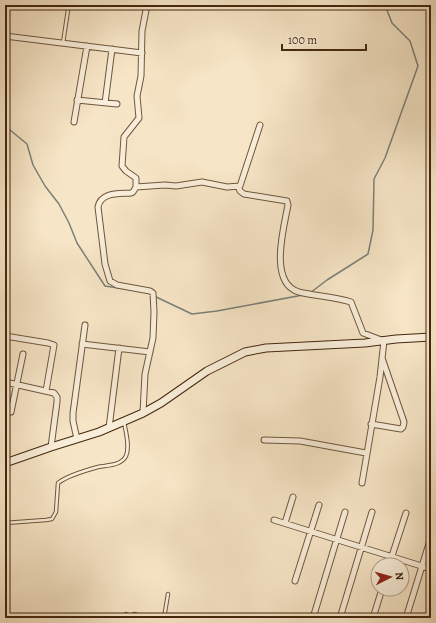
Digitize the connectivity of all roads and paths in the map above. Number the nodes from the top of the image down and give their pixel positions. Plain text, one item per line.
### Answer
1 (66, 5) edge
2 (147, 5) edge
3 (151, 5) edge
4 (146, 11) junction
5 (6, 36) edge
6 (63, 43) junction
7 (86, 46) junction
8 (112, 49) junction
9 (5, 51) edge
10 (142, 53) junction
11 (77, 100) junction
12 (105, 103) junction
13 (117, 104) dead end
14 (74, 122) dead end
15 (260, 125) dead end
16 (238, 186) junction
17 (136, 187) junction
18 (85, 325) dead end
19 (5, 336) edge
20 (431, 337) edge
21 (384, 341) junction
22 (82, 344) junction
23 (118, 348) junction
24 (150, 352) junction
25 (23, 354) dead end
26 (382, 358) junction
27 (5, 382) edge
28 (17, 384) junction
29 (46, 391) junction
30 (11, 412) dead end
31 (142, 413) junction
32 (124, 421) junction
33 (371, 424) junction
34 (109, 428) junction
35 (77, 439) junction
36 (264, 440) dead end
37 (51, 447) junction
38 (366, 453) junction
39 (5, 463) edge
40 (362, 483) dead end
41 (293, 497) dead end
42 (319, 505) dead end
43 (345, 512) dead end
44 (372, 512) dead end
45 (406, 513) dead end
46 (274, 520) dead end
47 (5, 523) edge
48 (285, 523) junction
49 (311, 531) junction
50 (431, 537) edge
51 (337, 539) junction
52 (361, 547) junction
53 (391, 557) joint
54 (410, 563) edge
55 (422, 566) junction
56 (431, 569) edge
57 (295, 581) dead end
58 (168, 594) dead end
59 (380, 597) edge
60 (126, 614) dead end
61 (134, 614) dead end
62 (120, 618) edge
63 (142, 618) edge
64 (164, 618) edge
65 (313, 618) edge
66 (340, 618) edge
67 (373, 618) edge
68 (406, 618) edge

1 - 6 lane
2 - 4 street
3 - 4 street
4 - 10 street
5 - 6 street
5 - 9 lane
6 - 7 street
7 - 8 street
7 - 11 street
8 - 10 street
8 - 12 street
10 - 17 street
11 - 12 street
11 - 14 street
12 - 13 street
15 - 16 street
16 - 17 street
16 - 21 street
17 - 24 street
18 - 22 street
19 - 29 street
20 - 21 main road
21 - 26 street
21 - 31 main road
22 - 23 street
22 - 35 street
23 - 24 street
23 - 34 street
24 - 31 street
25 - 28 street
26 - 33 street
26 - 33 street
27 - 28 street
28 - 29 street
28 - 30 street
29 - 37 street
31 - 32 main road
32 - 34 main road
32 - 47 lane
33 - 38 street
34 - 35 main road
35 - 37 main road
36 - 38 street
37 - 39 main road
38 - 40 street
41 - 48 street
42 - 49 street
43 - 51 street
44 - 52 street
45 - 53 street
46 - 48 street
48 - 49 street
49 - 51 street
49 - 57 street
50 - 55 street
51 - 52 street
51 - 65 street
52 - 53 street
52 - 66 street
54 - 55 street
55 - 56 street
55 - 68 street
58 - 64 lane
59 - 67 street
60 - 62 lane
61 - 63 lane

